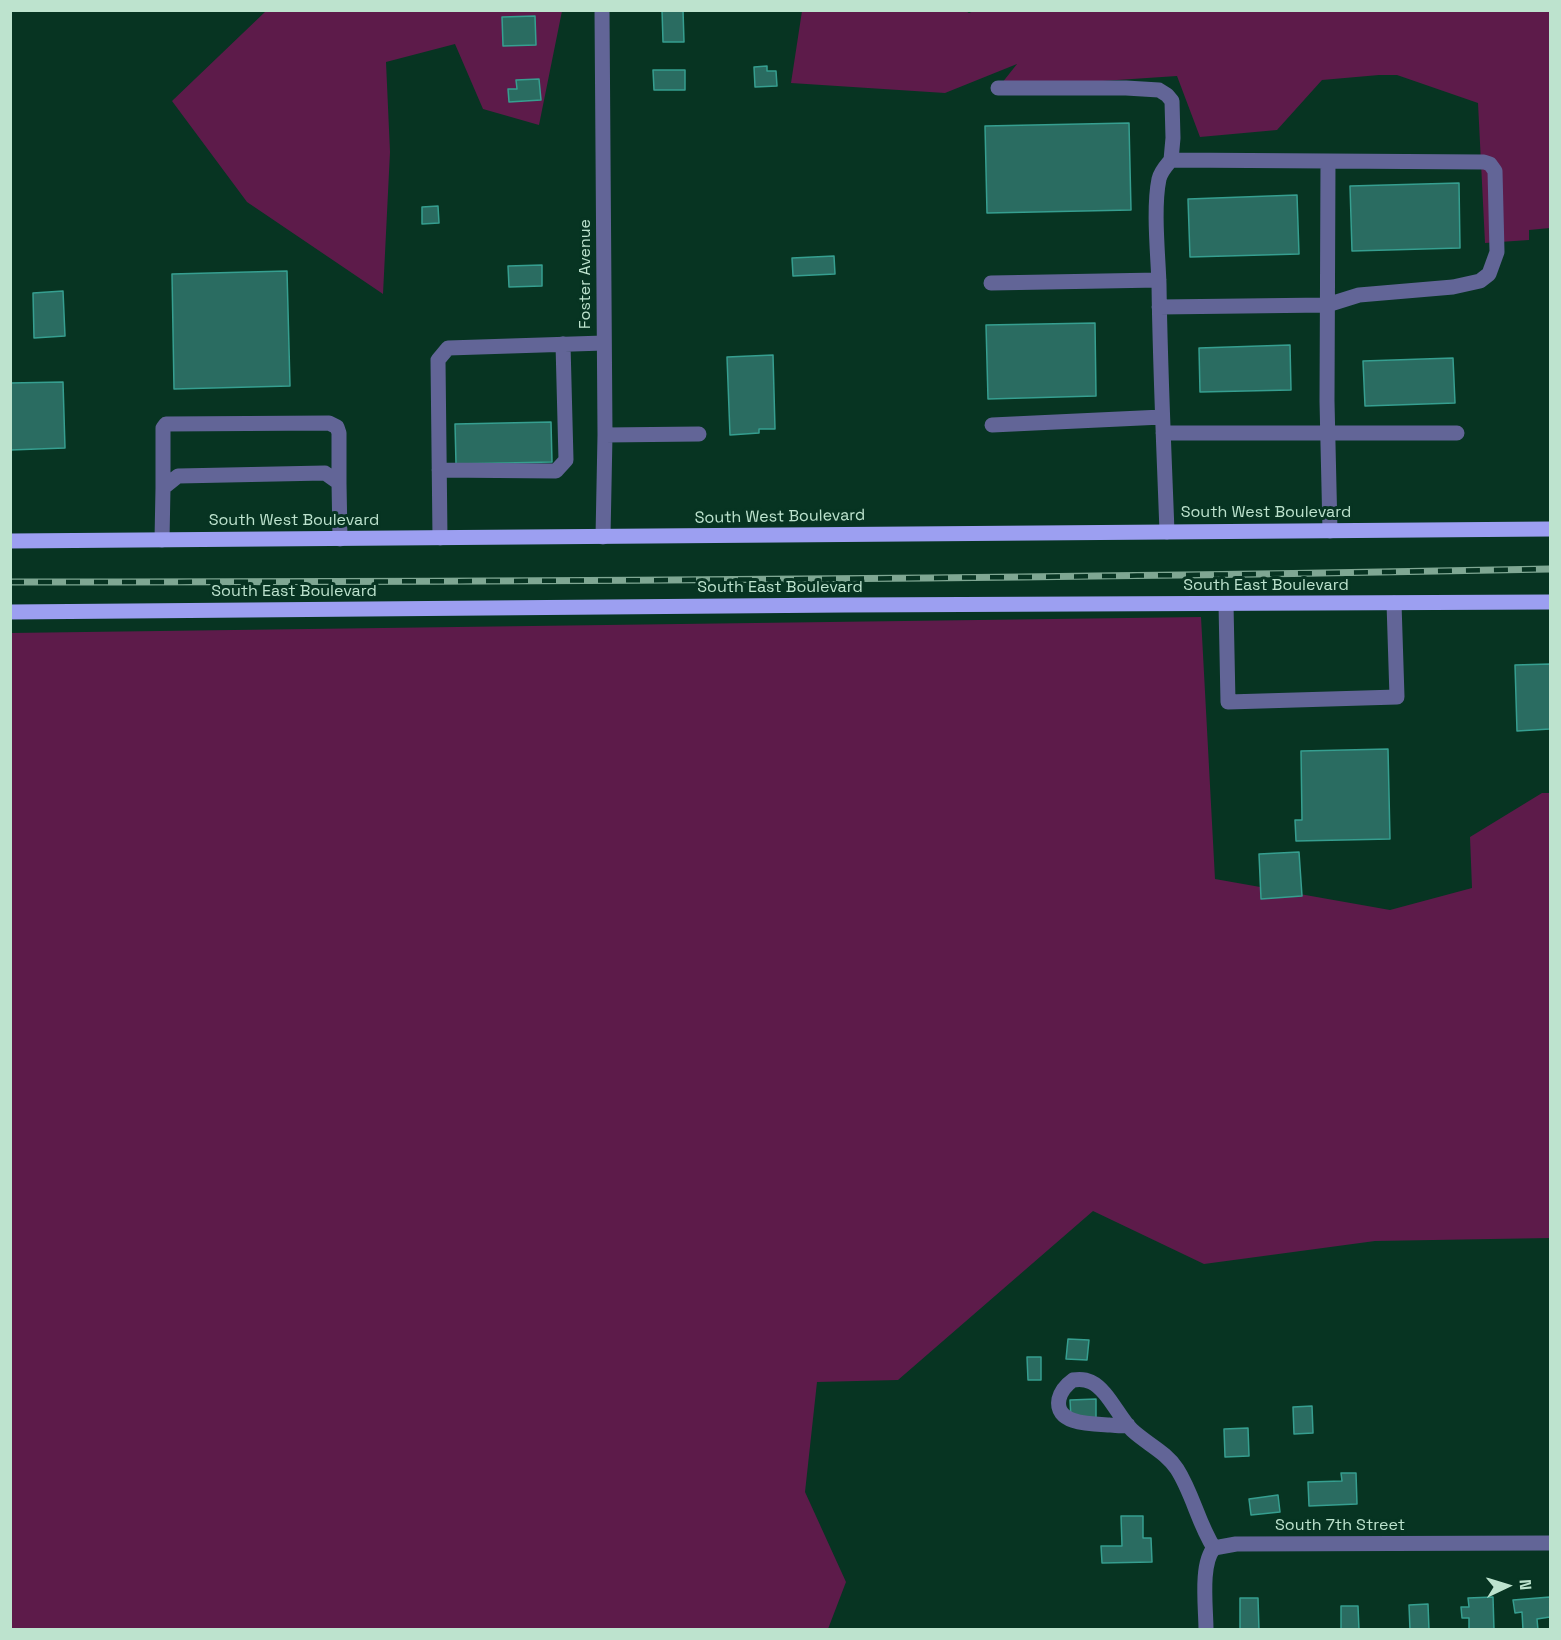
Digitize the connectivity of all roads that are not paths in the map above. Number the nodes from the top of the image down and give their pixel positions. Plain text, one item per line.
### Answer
1 (602, 10) edge
2 (998, 88) dead end
3 (1171, 160) junction
4 (1328, 162) junction
5 (1159, 280) junction
6 (991, 283) dead end
7 (1327, 305) junction
8 (1159, 307) junction
9 (604, 343) junction
10 (563, 344) junction
11 (1162, 417) junction
12 (992, 425) dead end
13 (1163, 433) junction
14 (1457, 433) dead end
15 (699, 434) dead end
16 (1328, 434) junction
17 (605, 435) junction
18 (439, 470) junction
19 (339, 483) junction
20 (163, 488) junction
21 (1551, 529) edge
22 (1330, 531) junction
23 (1167, 532) junction
24 (603, 537) junction
25 (440, 538) junction
26 (340, 539) junction
27 (162, 540) junction
28 (10, 542) edge
29 (1551, 602) edge
30 (1395, 603) junction
31 (1226, 604) junction
32 (10, 612) edge
33 (1128, 1425) dead end
34 (1551, 1543) edge
35 (1214, 1548) junction
36 (1206, 1629) edge

1 - 9 street, Foster Avenue
2 - 3 street
3 - 4 street
3 - 5 street
4 - 7 street
4 - 7 street
5 - 6 street
5 - 8 street
7 - 8 street
7 - 16 street
8 - 11 street
9 - 10 street
9 - 17 street, Foster Avenue
10 - 18 street
10 - 18 street
11 - 12 street
11 - 13 street
13 - 16 street
13 - 23 street
14 - 16 street
15 - 17 street
16 - 22 street
17 - 24 street, Foster Avenue
18 - 25 street
19 - 20 street
19 - 20 street
19 - 26 street
20 - 27 street
21 - 22 main road, South West Boulevard
22 - 23 main road, South West Boulevard
23 - 24 main road, South West Boulevard
24 - 25 main road, South West Boulevard
25 - 26 main road, South West Boulevard
26 - 27 main road, South West Boulevard
27 - 28 main road, South West Boulevard
29 - 30 main road, South East Boulevard
30 - 31 main road, South East Boulevard
30 - 31 street
31 - 32 main road, South East Boulevard
33 - 35 street
34 - 35 street, South 7th Street
35 - 36 street

